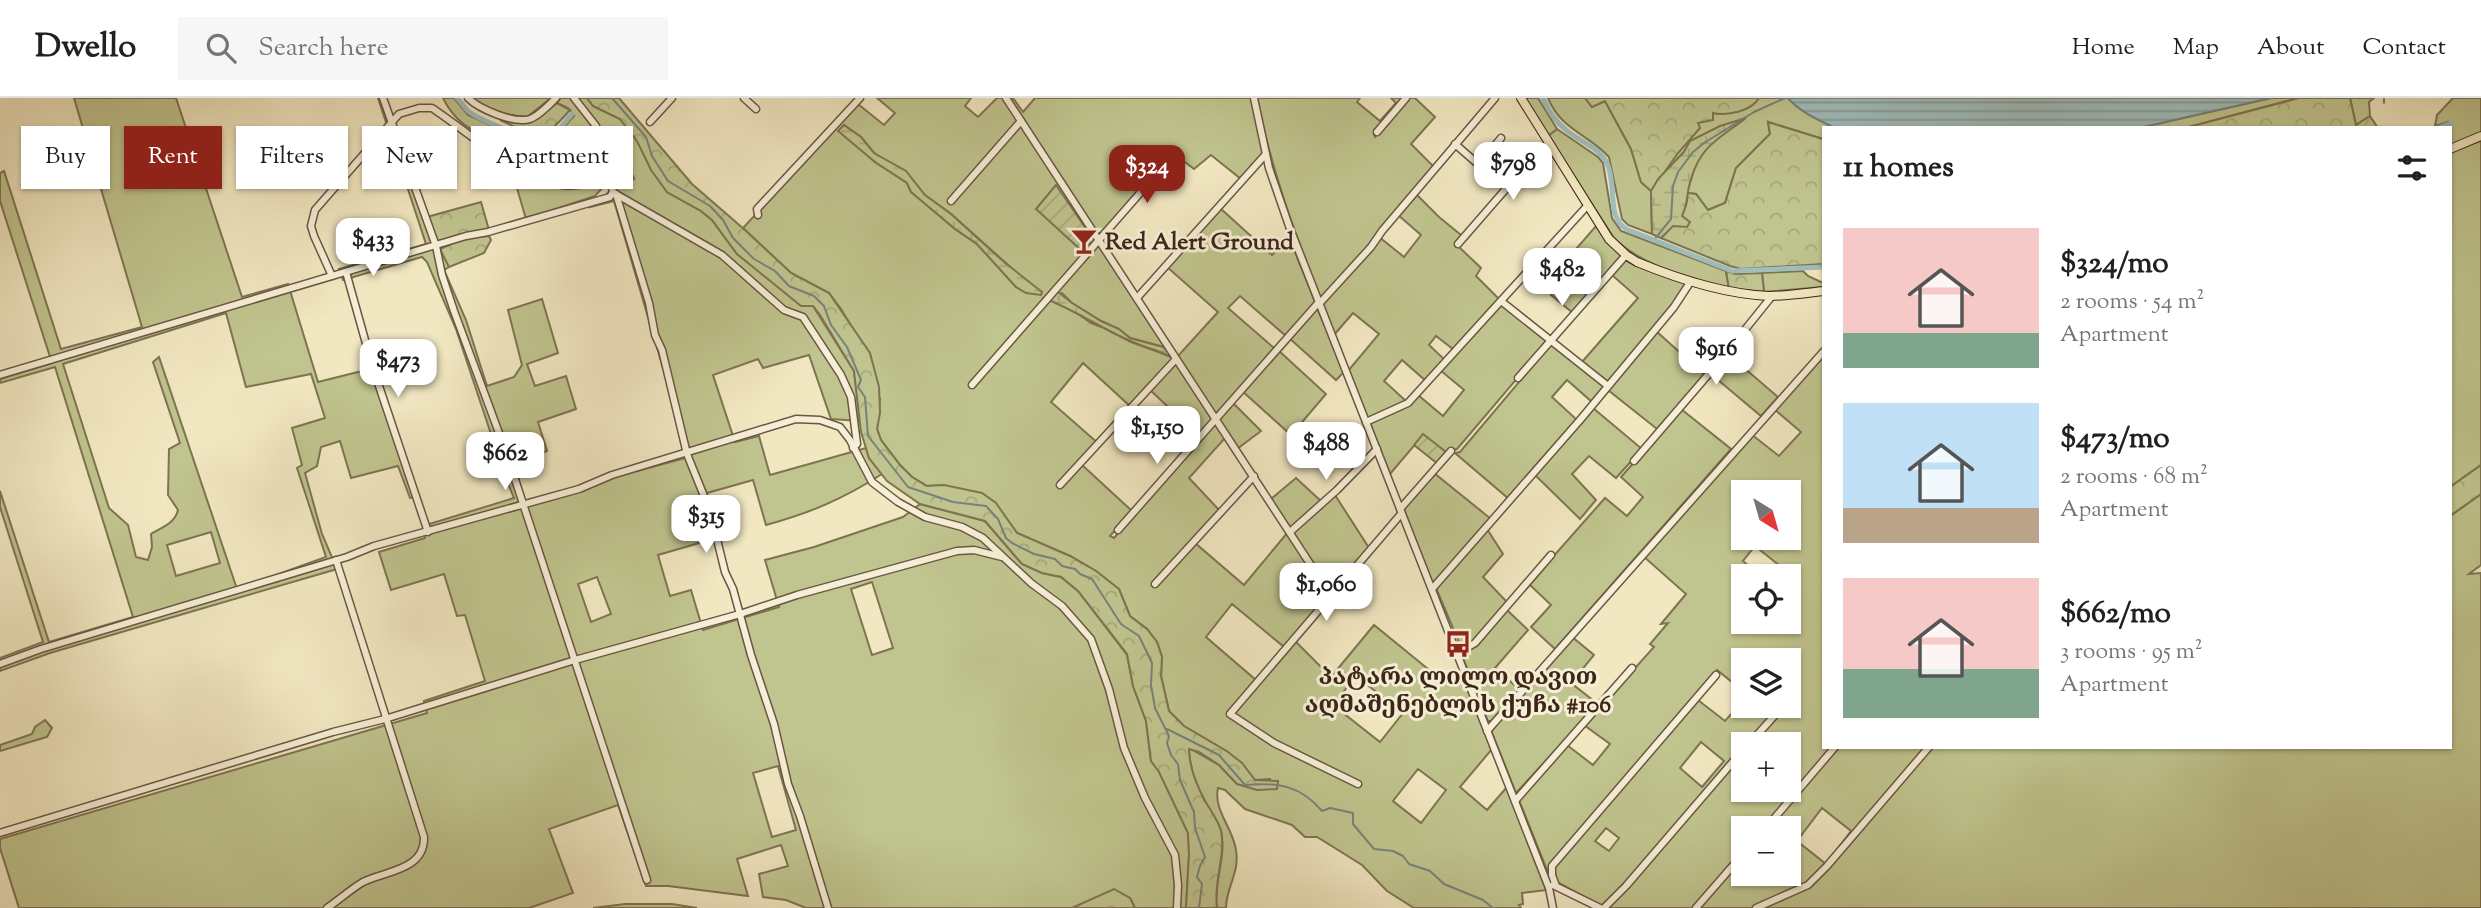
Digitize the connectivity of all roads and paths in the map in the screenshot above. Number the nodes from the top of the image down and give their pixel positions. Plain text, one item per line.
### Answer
1 (383, 98) edge
2 (468, 98) edge
3 (556, 98) edge
4 (574, 98) edge
5 (672, 98) edge
6 (744, 98) edge
7 (860, 98) edge
8 (1006, 98) edge
9 (1254, 98) edge
10 (1406, 98) edge
11 (1495, 98) edge
12 (1521, 98) edge
13 (756, 109) dead end
14 (1021, 121) junction
15 (391, 122) junction
16 (650, 122) dead end
17 (596, 126) edge
18 (1377, 132) dead end
19 (471, 134) edge
20 (2481, 136) edge
21 (1502, 138) dead end
22 (1455, 144) junction
23 (1549, 144) junction
24 (2452, 148) edge
25 (1176, 152) dead end
26 (1266, 154) junction
27 (613, 189) edge
28 (614, 193) junction
29 (951, 201) dead end
30 (1588, 205) junction
31 (758, 215) dead end
32 (1099, 241) junction
33 (1458, 244) dead end
34 (436, 246) junction
35 (1626, 255) junction
36 (346, 272) junction
37 (332, 276) junction
38 (1691, 281) junction
39 (1822, 291) edge
40 (1772, 296) junction
41 (1137, 298) junction
42 (1501, 301) junction
43 (1319, 303) junction
44 (1551, 341) junction
45 (1822, 353) edge
46 (1176, 359) junction
47 (0, 375) edge
48 (1518, 378) dead end
49 (972, 385) dead end
50 (1608, 386) junction
51 (1216, 419) junction
52 (1366, 422) junction
53 (853, 448) junction
54 (1377, 449) junction
55 (1451, 451) dead end
56 (687, 454) junction
57 (1634, 461) dead end
58 (1254, 476) junction
59 (1060, 485) dead end
60 (524, 505) junction
61 (1400, 512) junction
62 (1118, 530) dead end
63 (428, 532) junction
64 (1290, 532) junction
65 (1551, 555) dead end
66 (1006, 557) junction
67 (336, 560) junction
68 (1155, 584) dead end
69 (1432, 589) junction
70 (1331, 596) junction
71 (740, 614) junction
72 (1455, 649) junction
73 (575, 660) junction
74 (0, 664) edge
75 (1632, 668) dead end
76 (1716, 675) dead end
77 (1772, 718) edge
78 (386, 719) junction
79 (1487, 731) junction
80 (1760, 732) edge
81 (1833, 749) edge
82 (1927, 749) edge
83 (1731, 764) edge
84 (1359, 784) dead end
85 (1515, 802) junction
86 (1776, 816) edge
87 (0, 833) edge
88 (1731, 868) edge
89 (647, 880) dead end
90 (1545, 881) junction
91 (1556, 887) junction
92 (327, 908) edge
93 (828, 908) edge
94 (1177, 908) edge
95 (1553, 908) edge
96 (1602, 908) edge
97 (1696, 908) edge
98 (1756, 908) edge

1 - 15 street
2 - 3 street
4 - 17 street
5 - 16 street
6 - 13 street
7 - 31 street
8 - 14 street
9 - 26 street
10 - 18 street
11 - 22 street
12 - 23 main road
14 - 29 street
14 - 32 street
15 - 19 street
15 - 34 street
15 - 37 street
20 - 24 main road
21 - 22 street
22 - 43 street
23 - 30 main road
23 - 33 street
25 - 32 street
26 - 41 street
26 - 43 street
27 - 28 street
28 - 34 street
28 - 53 street
28 - 56 street
30 - 35 main road
30 - 42 street
32 - 41 street
32 - 49 street
34 - 36 street
34 - 60 street
35 - 38 main road
35 - 44 street
36 - 37 street
36 - 63 street
37 - 47 street
38 - 40 main road
38 - 50 street
39 - 40 main road
40 - 57 street
41 - 46 street
42 - 44 street
42 - 52 street
43 - 51 street
43 - 52 street
44 - 48 street
44 - 50 street
45 - 79 street
46 - 51 street
46 - 59 street
50 - 69 street
51 - 58 street
51 - 62 street
52 - 54 street
53 - 56 street
53 - 66 street
54 - 61 street
54 - 64 street
55 - 61 street
56 - 60 street
56 - 71 street
58 - 64 street
58 - 68 street
60 - 63 street
60 - 73 street
61 - 69 street
61 - 70 street
63 - 67 street
64 - 70 street
65 - 72 street
66 - 71 street
66 - 94 street
67 - 74 street
67 - 78 street
69 - 72 street
70 - 84 street
71 - 73 street
71 - 93 street
72 - 79 street
73 - 78 street
73 - 89 street
75 - 85 street
76 - 91 street
77 - 80 street
78 - 87 street
78 - 92 street
79 - 85 street
81 - 86 street
82 - 98 street
83 - 96 street
85 - 90 street
88 - 97 street
90 - 91 street
90 - 95 street
91 - 96 street

